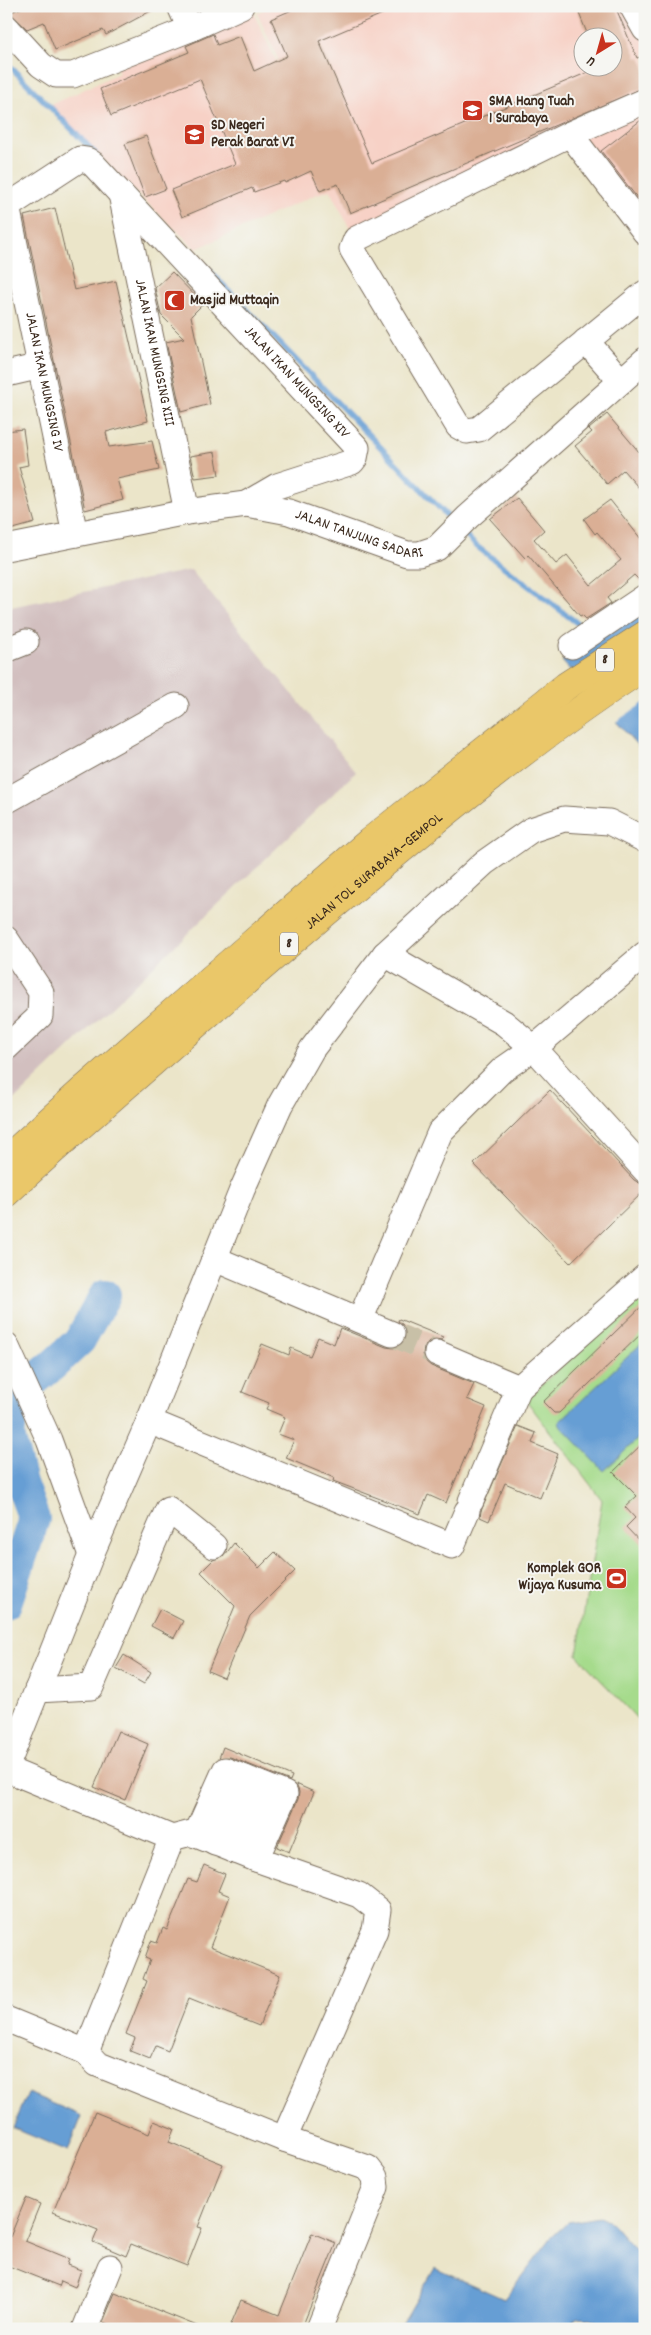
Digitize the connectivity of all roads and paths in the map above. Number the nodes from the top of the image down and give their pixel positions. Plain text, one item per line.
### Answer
1 (180, 6) edge
2 (240, 6) edge
3 (632, 6) edge
4 (6, 27) edge
5 (190, 29) junction
6 (645, 29) edge
7 (645, 101) edge
8 (570, 134) junction
9 (121, 194) junction
10 (7, 204) edge
11 (645, 232) edge
12 (10, 246) edge
13 (645, 293) edge
14 (586, 341) junction
15 (645, 360) edge
16 (42, 366) junction
17 (6, 374) edge
18 (622, 381) junction
19 (246, 504) junction
20 (188, 512) junction
21 (75, 534) junction
22 (6, 548) edge
23 (645, 596) edge
24 (645, 635) edge
25 (581, 640) dead end
26 (645, 666) edge
27 (176, 706) dead end
28 (6, 801) edge
29 (645, 840) edge
30 (6, 939) edge
31 (386, 954) junction
32 (645, 954) edge
33 (6, 1048) edge
34 (534, 1048) junction
35 (6, 1160) edge
36 (645, 1170) edge
37 (6, 1193) edge
38 (215, 1259) junction
39 (645, 1277) edge
40 (360, 1320) junction
41 (392, 1334) tunnel mouth
42 (6, 1345) edge
43 (437, 1353) tunnel mouth
44 (518, 1388) junction
45 (150, 1420) junction
46 (214, 1546) dead end
47 (91, 1555) junction
48 (37, 1690) junction
49 (6, 1768) edge
50 (172, 1838) junction
51 (226, 1847) junction
52 (6, 2020) edge
53 (86, 2052) junction
54 (284, 2139) junction
55 (110, 2267) dead end
56 (85, 2329) edge
57 (319, 2329) edge

1 - 5 street
2 - 5 street
3 - 6 street
4 - 5 street
7 - 8 street
8 - 11 street
8 - 14 street
9 - 10 street, JALAN IKAN MUNGSING XIV
9 - 19 street, JALAN IKAN MUNGSING XIV
9 - 20 street, JALAN IKAN MUNGSING XIII
10 - 12 street, JALAN IKAN MUNGSING IV
12 - 16 street, JALAN IKAN MUNGSING IV
13 - 14 street
14 - 18 street
15 - 18 street, JALAN TANJUNG SADARI
16 - 17 street
16 - 21 street, JALAN IKAN MUNGSING IV
18 - 19 street, JALAN TANJUNG SADARI
19 - 20 street, JALAN TANJUNG SADARI
20 - 21 street, JALAN TANJUNG SADARI
21 - 22 street, JALAN TANJUNG SADARI
23 - 25 street
24 - 35 highway, JALAN TOL SURABAYA–GEMPOL / 8
26 - 37 highway, JALAN TOL SURABAYA–GEMPOL / 8
27 - 28 street
29 - 31 street
30 - 33 street
31 - 34 street
31 - 38 street
32 - 34 street
34 - 36 street
34 - 40 street
38 - 40 street
38 - 45 street
39 - 44 street
40 - 41 street
42 - 47 street
43 - 44 street
44 - 45 street
45 - 47 street
46 - 48 street
47 - 48 street
48 - 49 street
49 - 50 street
50 - 51 street
50 - 53 street
51 - 51 street
51 - 54 street
52 - 53 street
53 - 54 street
54 - 57 street
55 - 56 street

